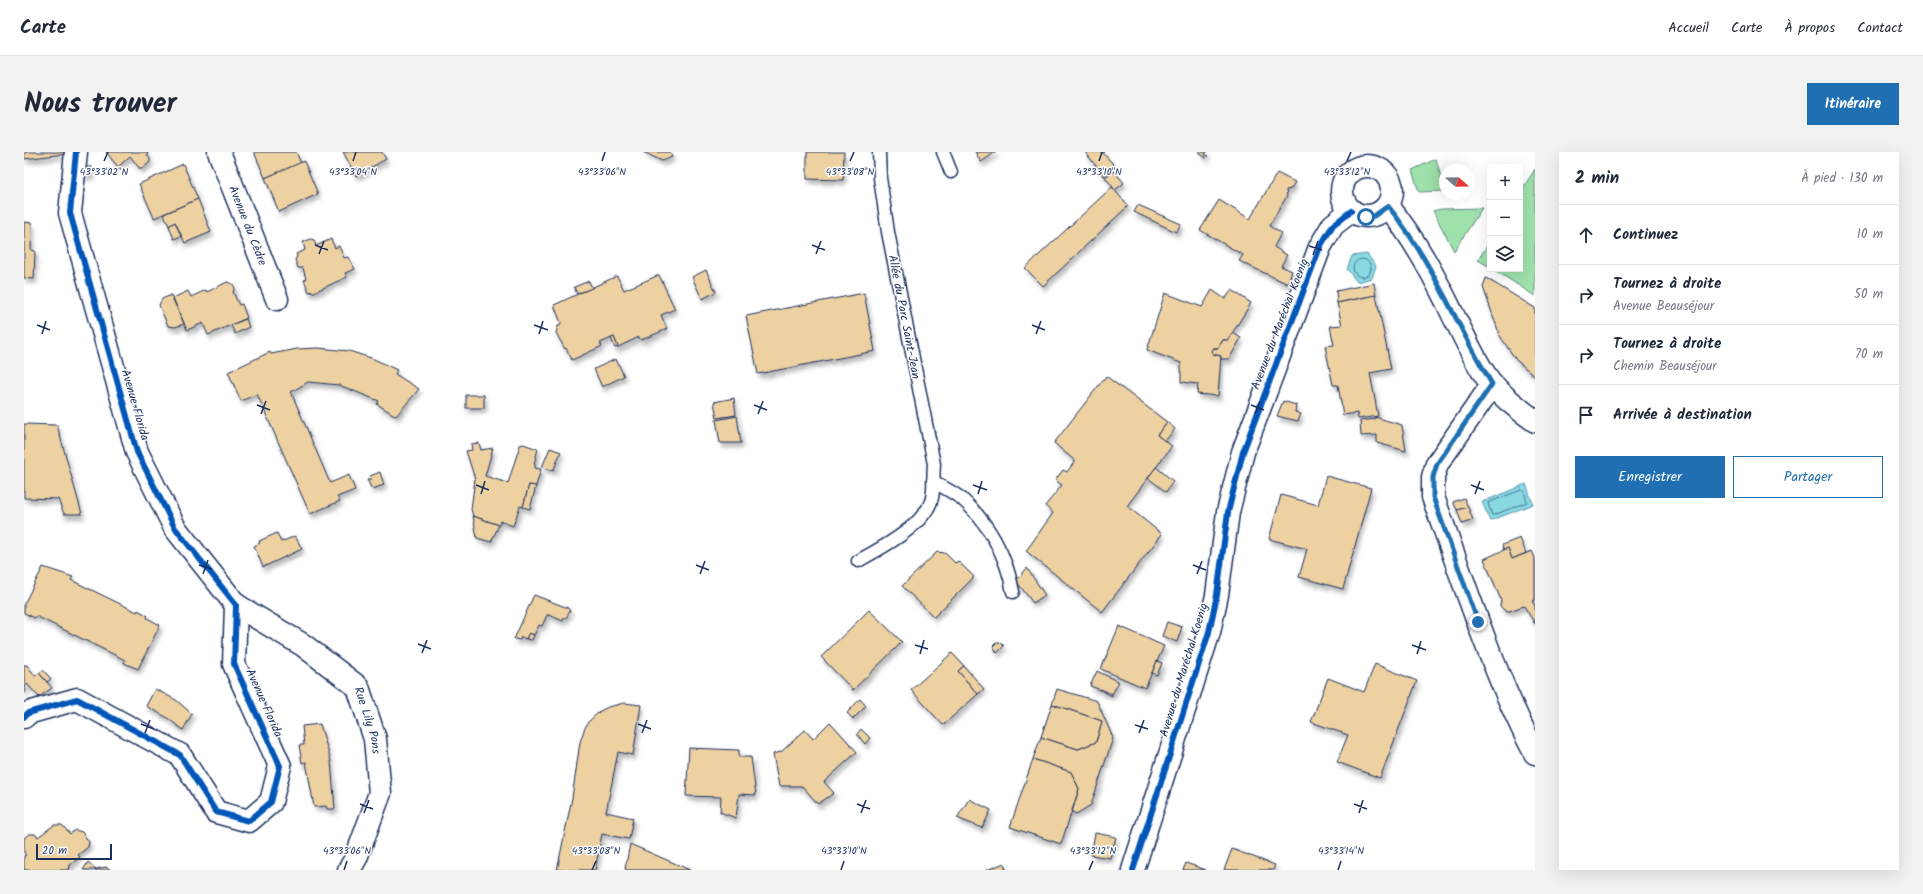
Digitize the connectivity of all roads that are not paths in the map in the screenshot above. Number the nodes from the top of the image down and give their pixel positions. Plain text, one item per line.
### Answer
1 (76, 152) edge
2 (219, 152) edge
3 (880, 152) edge
4 (943, 152) edge
5 (1365, 159) edge
6 (951, 172) dead end
7 (1388, 206) junction
8 (1351, 211) junction
9 (277, 299) dead end
10 (1492, 384) junction
11 (1535, 421) edge
12 (933, 480) junction
13 (858, 561) dead end
14 (1014, 592) dead end
15 (236, 605) junction
16 (24, 717) edge
17 (1535, 753) edge
18 (349, 870) edge
19 (1133, 870) edge

1 - 15 street, Avenue Florida
2 - 9 street, Avenue du Cèdre
3 - 12 lane, Allée du Parc Saint-Jean
4 - 6 lane
5 - 7 street
5 - 8 street
7 - 8 street
7 - 10 street
8 - 19 street, Avenue du Maréchal Koenig
10 - 11 street
10 - 17 street
12 - 13 lane, Allée du Parc Saint-Jean
12 - 14 lane
15 - 16 street, Avenue Florida
15 - 18 street, Rue Lily Pons

